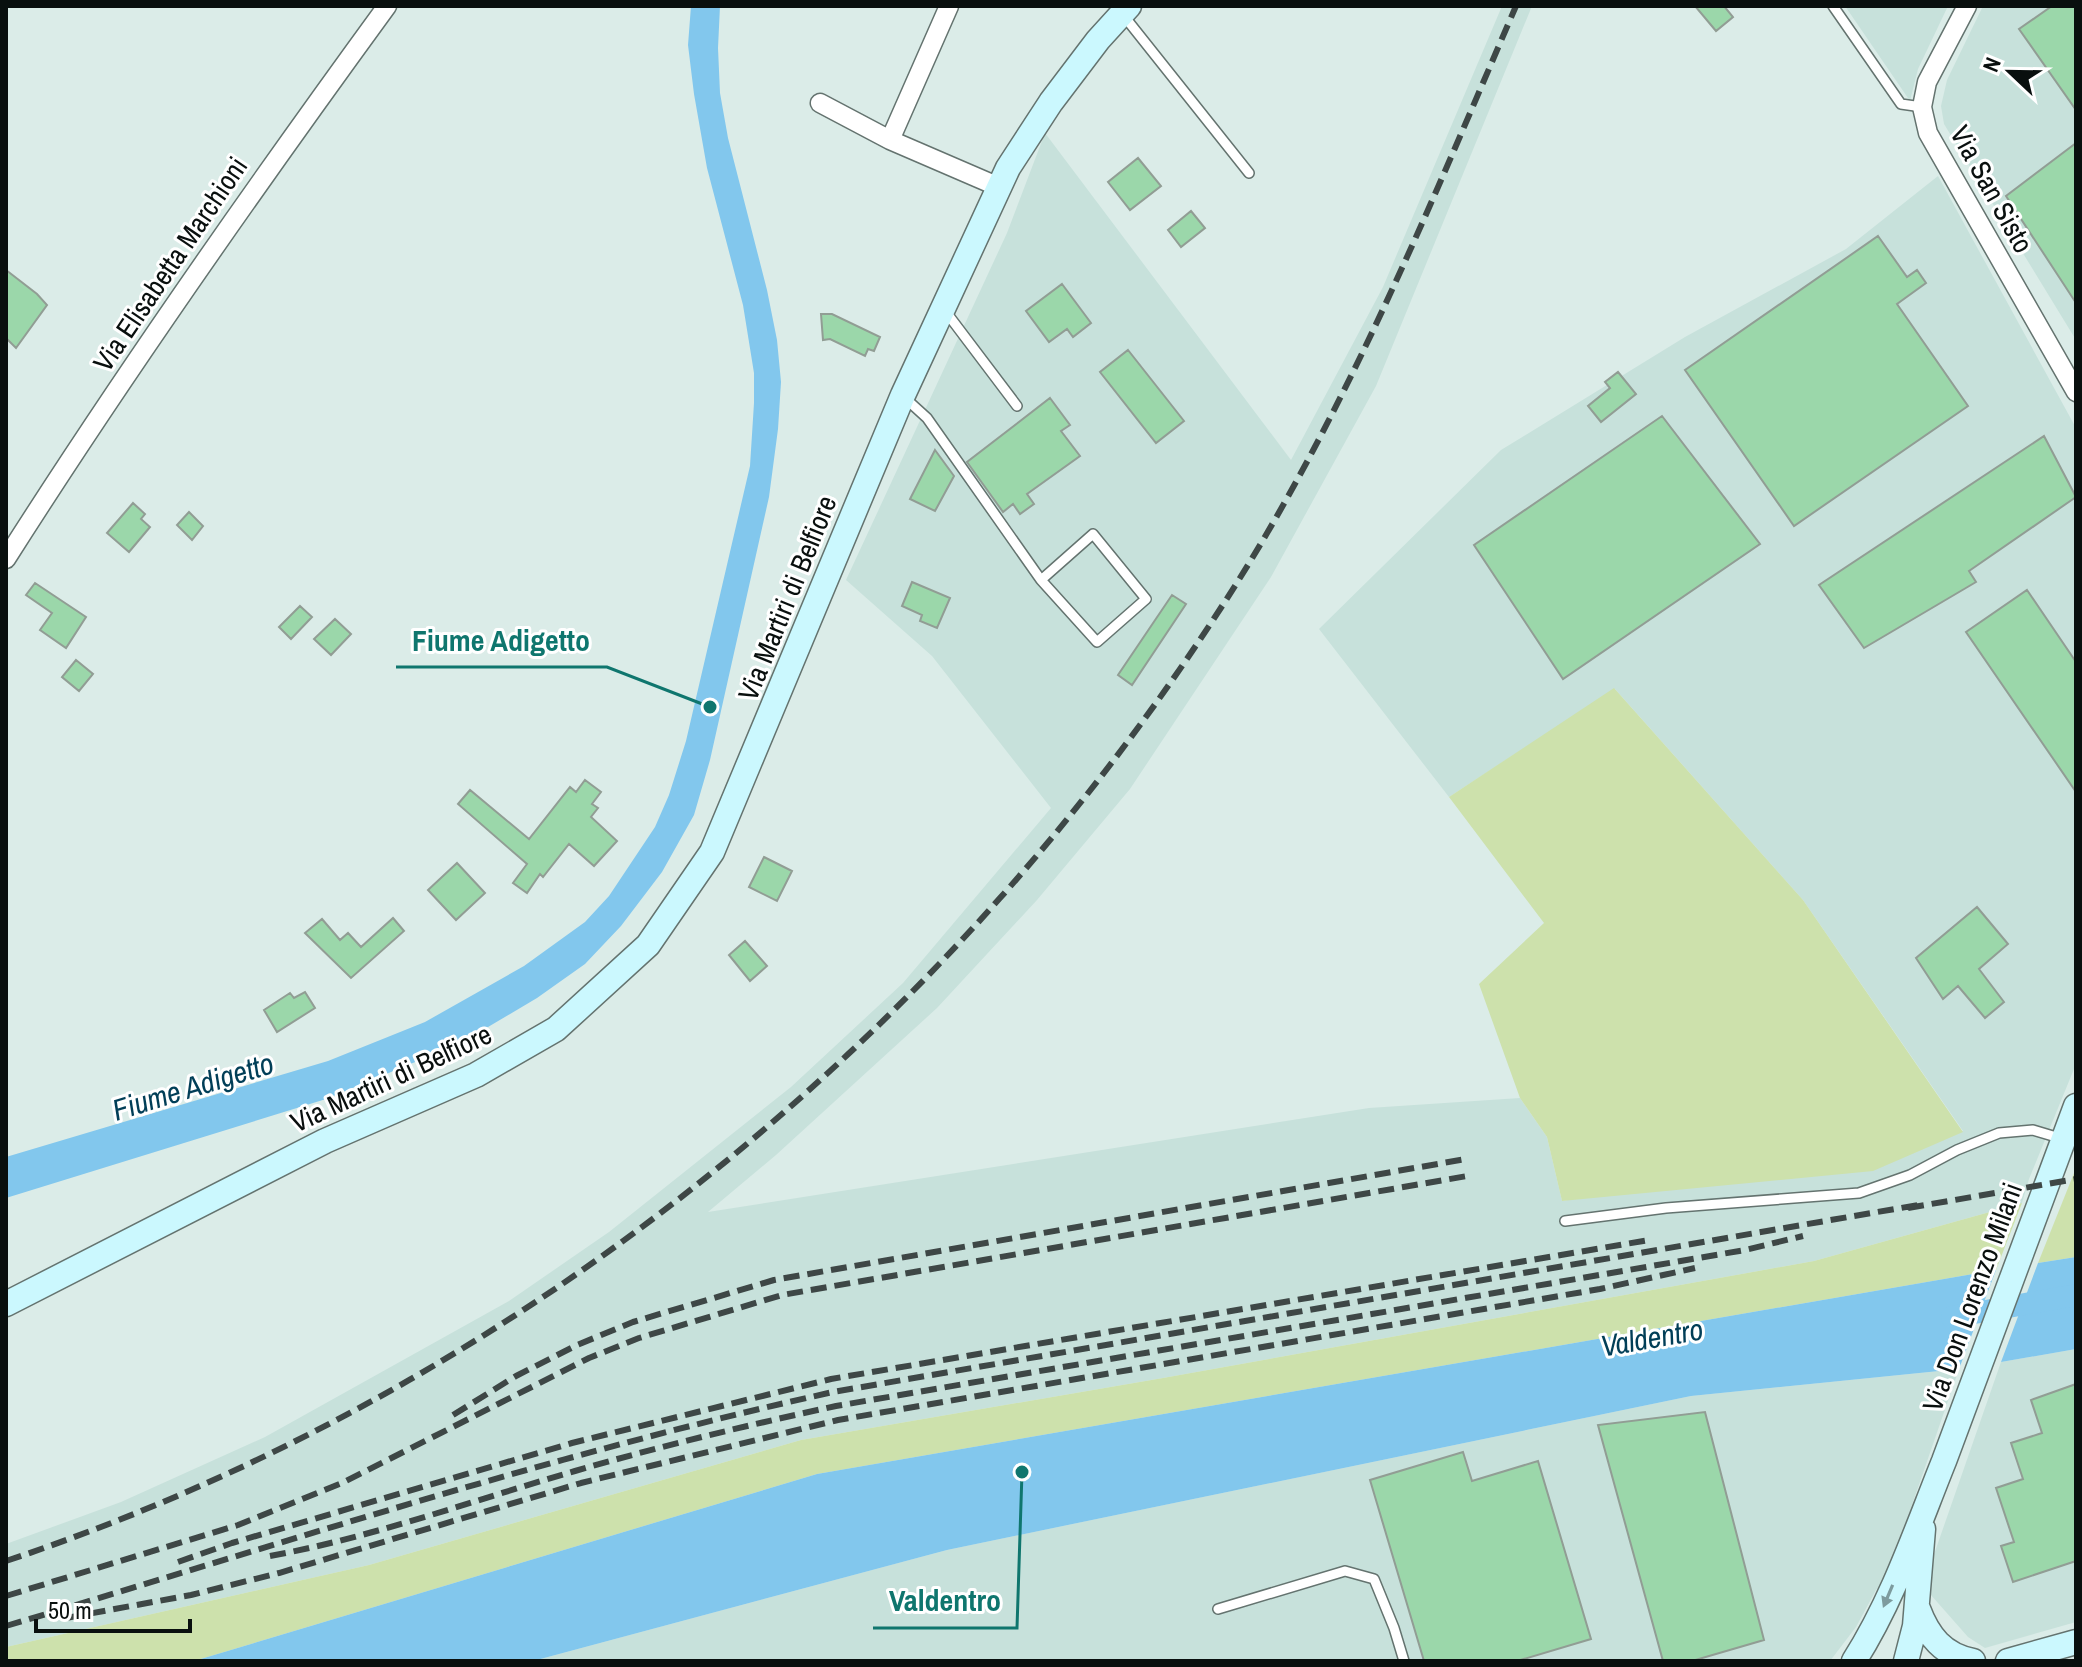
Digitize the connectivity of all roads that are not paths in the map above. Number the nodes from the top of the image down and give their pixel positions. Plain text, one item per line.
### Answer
1 (387, 6) edge
2 (949, 6) edge
3 (1833, 6) edge
4 (1967, 6) edge
5 (1126, 10) edge
6 (820, 103) dead end
7 (1922, 107) junction
8 (890, 140) junction
9 (1249, 173) dead end
10 (999, 187) junction
11 (944, 309) junction
12 (2076, 392) edge
13 (903, 395) junction
14 (1017, 406) dead end
15 (6, 559) edge
16 (1041, 580) junction
17 (2076, 1106) edge
18 (2063, 1139) junction
19 (1565, 1221) dead end
20 (6, 1304) edge
21 (1925, 1509) junction
22 (1917, 1607) junction
23 (1218, 1609) dead end
24 (1873, 1632) junction
25 (2076, 1642) edge
26 (1404, 1661) edge
27 (1854, 1661) edge
28 (1877, 1661) edge
29 (1906, 1661) edge
30 (1973, 1661) edge
31 (2008, 1661) edge

1 - 15 street, Via Elisabetta Marchioni
2 - 8 street
3 - 7 lane
4 - 7 street, Via San Sisto
5 - 9 lane
5 - 10 street, Via Martiri di Belfiore
6 - 8 street
7 - 12 street, Via San Sisto
8 - 10 street
10 - 11 street, Via Martiri di Belfiore
11 - 13 street, Via Martiri di Belfiore
11 - 14 lane
13 - 16 lane
13 - 20 street, Via Martiri di Belfiore
16 - 16 lane
17 - 18 street, Via Don Lorenzo Milani
18 - 19 lane
18 - 21 street, Via Don Lorenzo Milani
21 - 22 street, Via Don Lorenzo Milani
21 -> 24 street, Via Don Lorenzo Milani
22 - 29 street, Via Don Lorenzo Milani
22 - 30 street
23 - 26 lane
24 - 27 street, Via Don Lorenzo Milani
24 - 28 street
25 - 31 street

